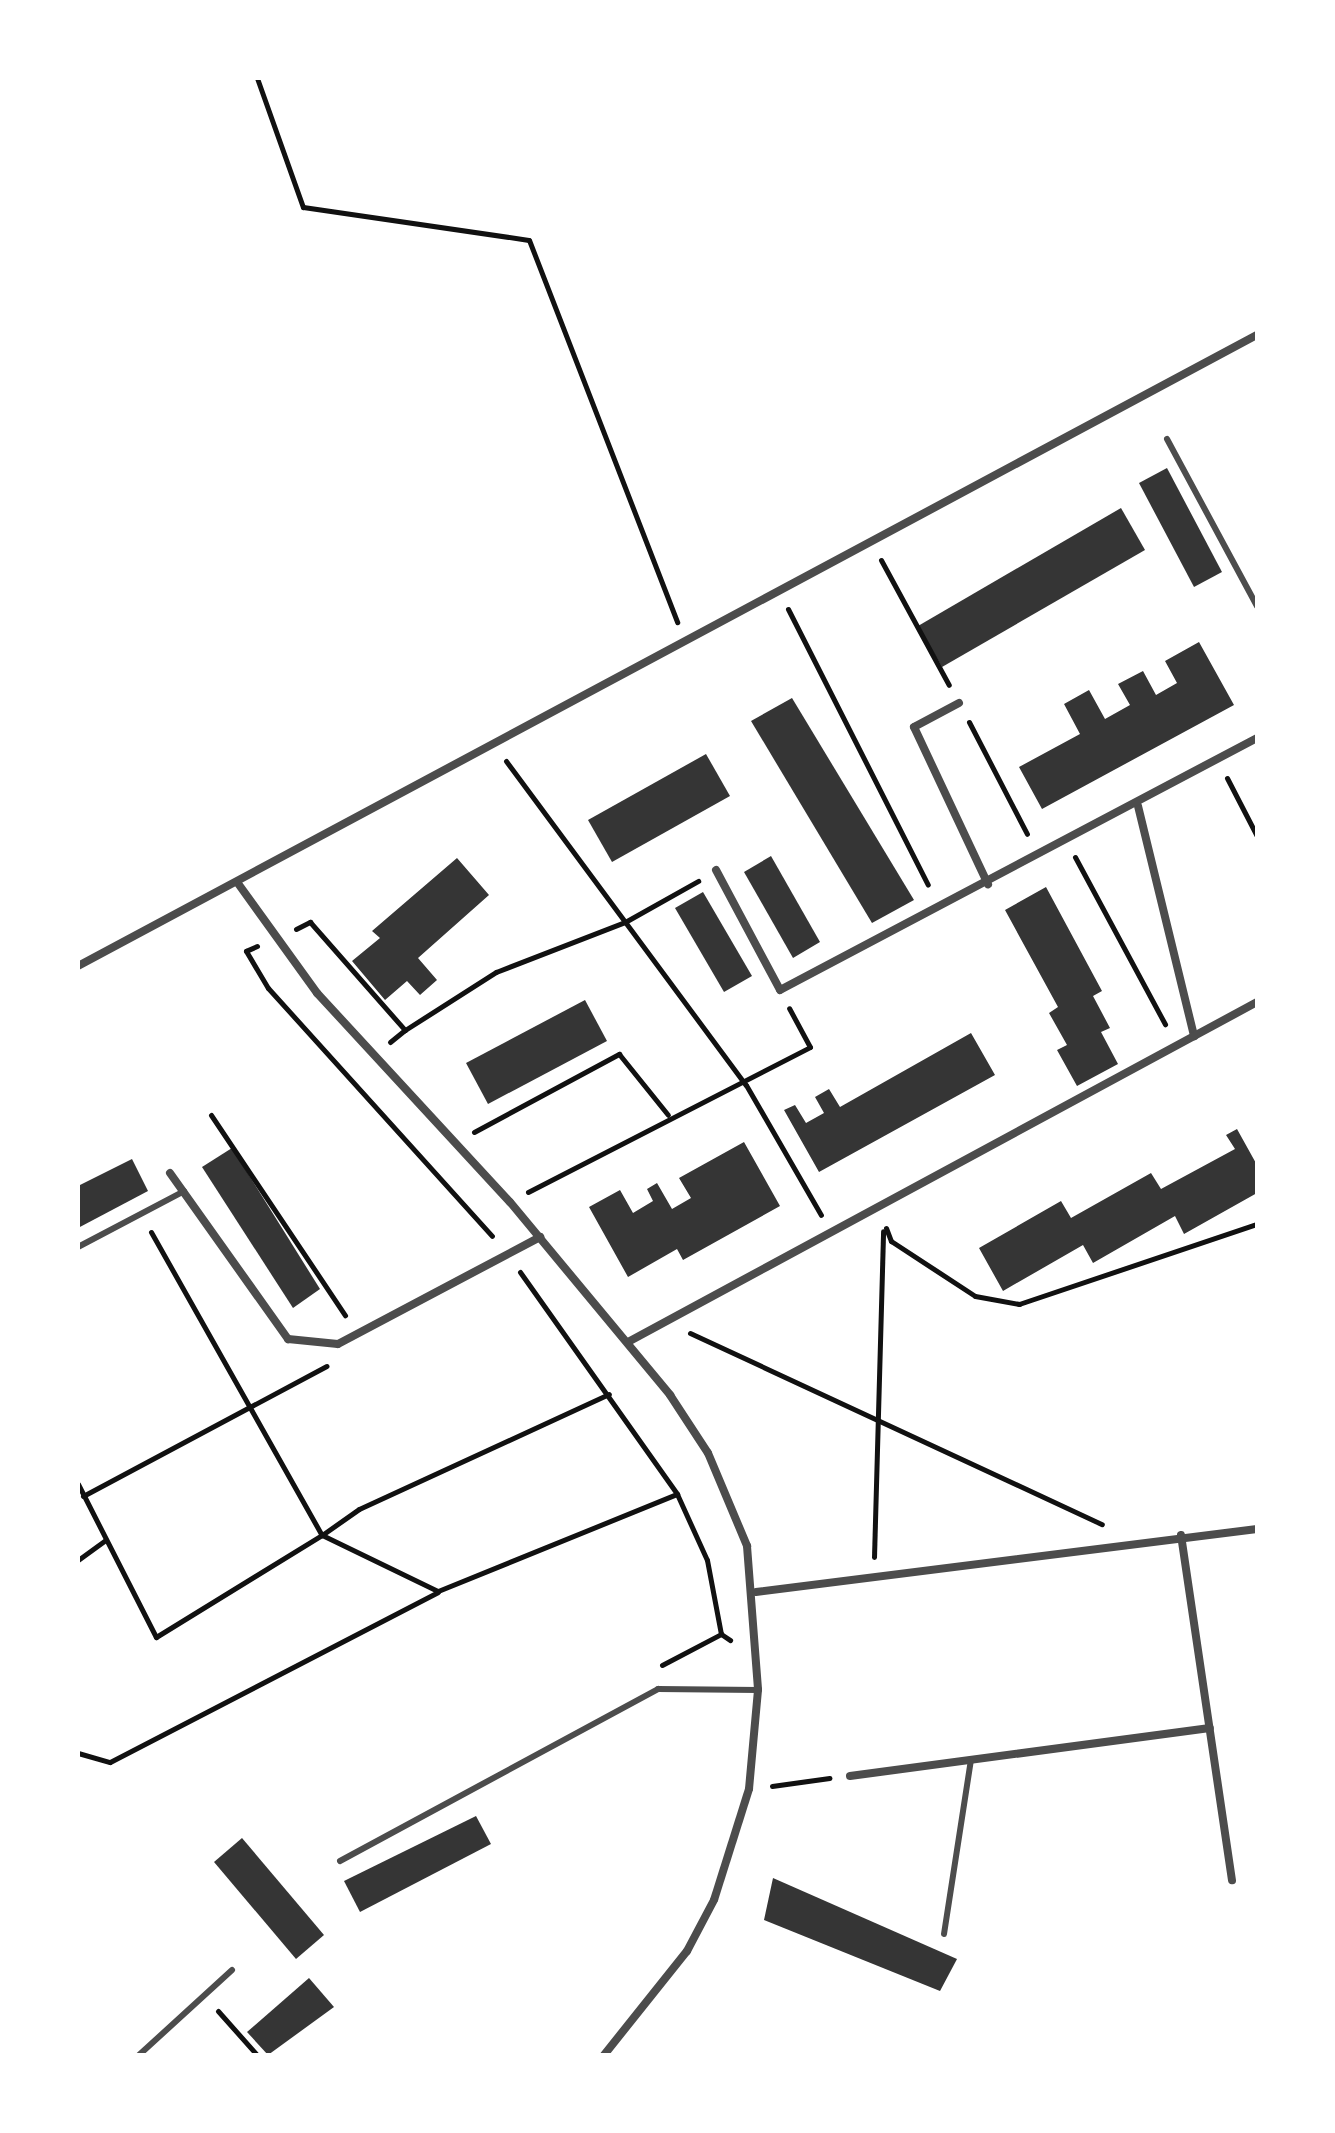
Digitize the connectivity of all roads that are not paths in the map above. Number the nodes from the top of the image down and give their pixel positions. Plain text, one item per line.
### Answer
1 (1257, 335) edge
2 (1167, 439) dead end
3 (1257, 606) edge
4 (959, 703) dead end
5 (1257, 738) edge
6 (1138, 806) junction
7 (716, 870) dead end
8 (237, 882) junction
9 (988, 884) junction
10 (78, 966) edge
11 (1257, 1002) edge
12 (1194, 1036) junction
13 (170, 1173) dead end
14 (184, 1191) junction
15 (540, 1237) junction
16 (78, 1247) edge
17 (628, 1342) junction
18 (1257, 1529) edge
19 (1181, 1535) junction
20 (756, 1592) junction
21 (758, 1690) junction
22 (1210, 1728) junction
23 (971, 1760) junction
24 (850, 1776) road end
25 (340, 1861) dead end
26 (1232, 1880) dead end
27 (944, 1934) dead end
28 (232, 1970) dead end
29 (139, 2055) edge
30 (604, 2055) edge

1 - 8 street
2 - 3 lane
4 - 9 street
5 - 6 street
6 - 9 street
6 - 12 street
7 - 9 street
8 - 10 street
8 - 15 street
11 - 12 street
12 - 17 street
13 - 14 street
14 - 15 street
14 - 16 lane
15 - 17 street
17 - 20 street
18 - 19 street
19 - 20 street
19 - 22 street
20 - 21 street
21 - 25 lane
21 - 30 street
22 - 23 street
22 - 26 street
23 - 24 street
23 - 27 lane
28 - 29 lane

